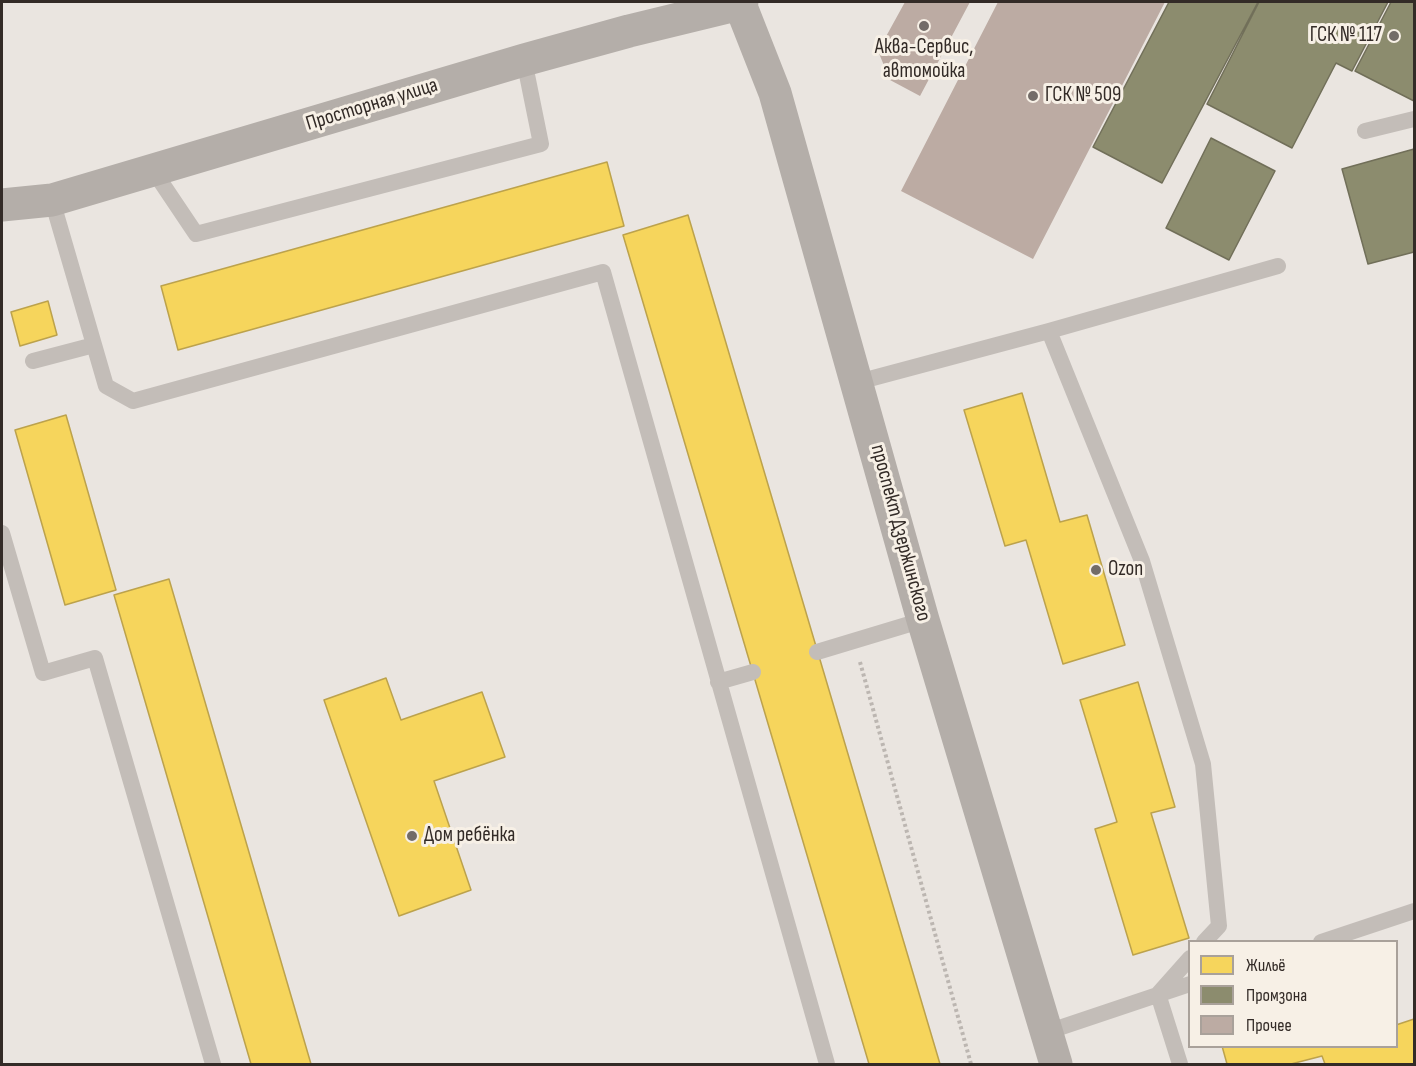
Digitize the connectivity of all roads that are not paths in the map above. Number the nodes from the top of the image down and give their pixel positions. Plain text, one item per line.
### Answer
1 (741, 2) edge
2 (524, 60) junction
3 (1414, 119) edge
4 (1365, 131) dead end
5 (153, 170) junction
6 (52, 200) junction
7 (2, 205) edge
8 (1278, 266) dead end
9 (1049, 331) junction
10 (93, 345) junction
11 (33, 361) dead end
12 (858, 382) junction
13 (2, 533) edge
14 (923, 620) junction
15 (818, 652) dead end
16 (753, 672) dead end
17 (718, 682) junction
18 (1414, 911) edge
19 (1206, 940) edge
20 (1327, 940) edge
21 (1188, 960) edge
22 (1188, 985) edge
23 (1158, 994) junction
24 (1047, 1032) junction
25 (213, 1065) edge
26 (826, 1065) edge
27 (1056, 1065) edge
28 (1180, 1065) edge

1 - 2 street, Просторная улица
1 - 12 street, проспект Дзержинского
2 - 5 street, Просторная улица
2 - 5 lane
3 - 4 lane
5 - 6 street, Просторная улица
6 - 7 street, Просторная улица
6 - 10 lane
8 - 9 lane
9 - 12 lane
9 - 19 lane
10 - 11 lane
10 - 17 lane
12 - 14 street, проспект Дзержинского
13 - 25 lane
14 - 15 lane
14 - 24 street, проспект Дзержинского
16 - 17 lane
17 - 26 lane
18 - 20 lane
21 - 23 lane
22 - 23 lane
23 - 24 lane
23 - 28 lane
24 - 27 street, проспект Дзержинского

